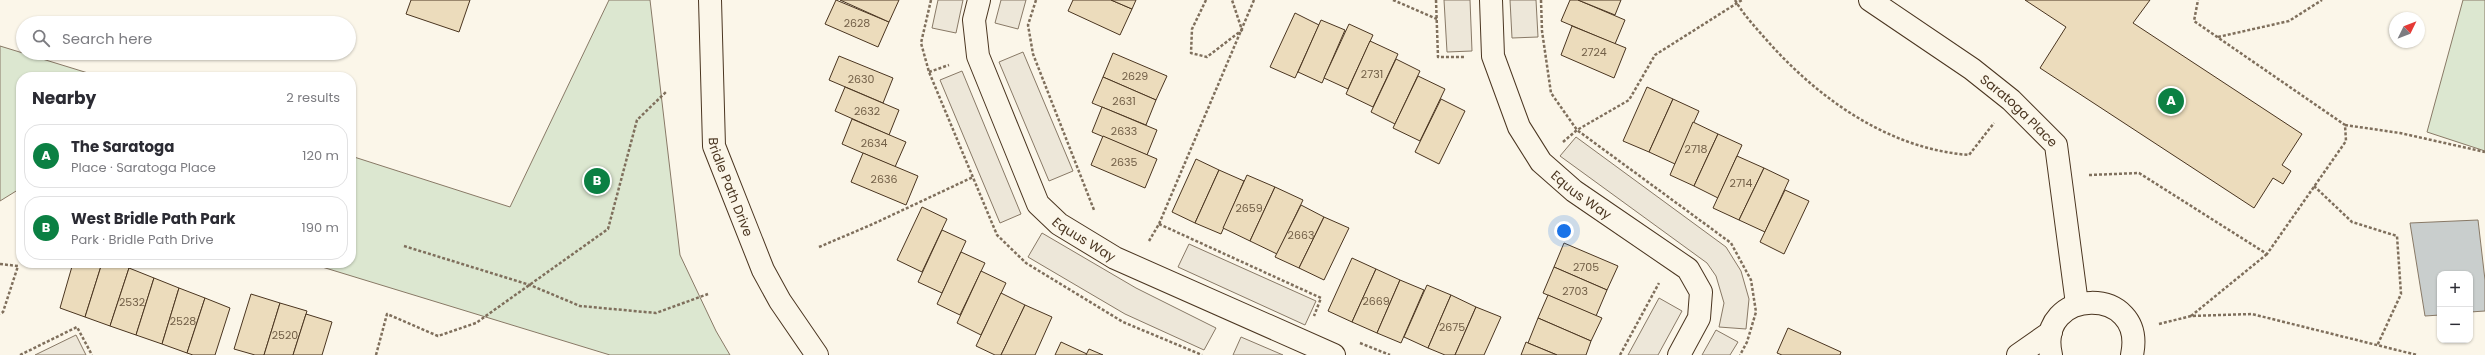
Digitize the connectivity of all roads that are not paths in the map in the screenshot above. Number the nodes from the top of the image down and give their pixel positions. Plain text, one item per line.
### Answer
1 (710, 0) edge
2 (979, 0) edge
3 (1491, 0) edge
4 (1870, 0) edge
5 (2076, 304) junction
6 (2051, 332) junction
7 (817, 355) edge
8 (1334, 355) edge
9 (1679, 355) edge
10 (2018, 355) edge
11 (2051, 355) edge
12 (2132, 355) edge

1 - 7 street, Bridle Path Drive
2 - 8 street, Equus Way
3 - 9 street, Equus Way
4 - 5 street, Saratoga Place
5 - 6 street
5 - 12 street
6 - 10 street
6 - 11 street

